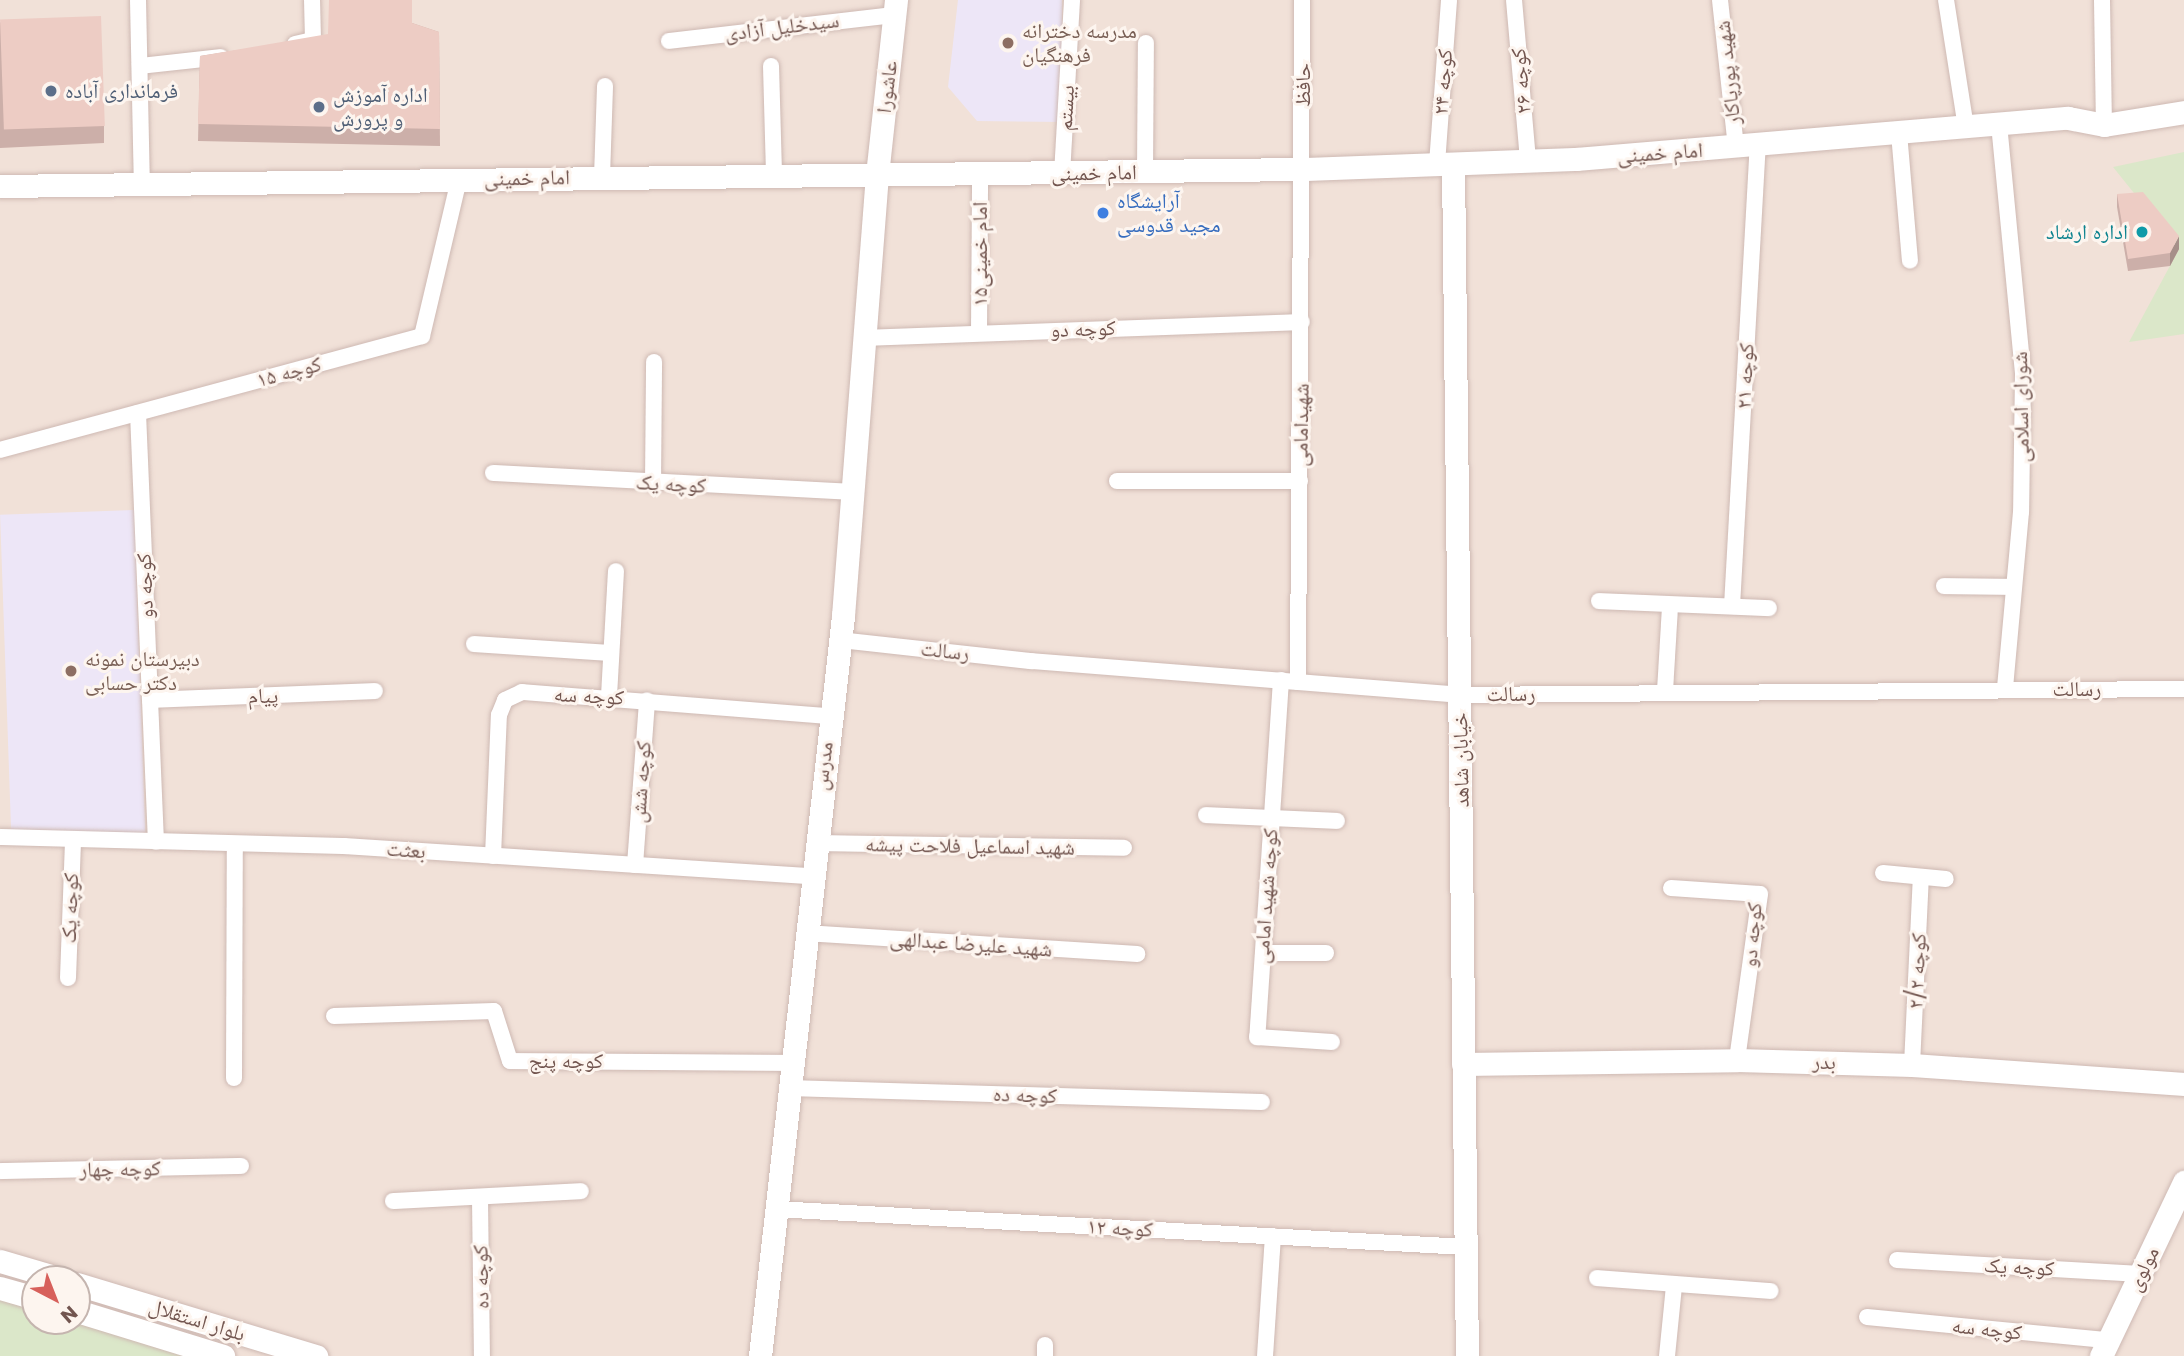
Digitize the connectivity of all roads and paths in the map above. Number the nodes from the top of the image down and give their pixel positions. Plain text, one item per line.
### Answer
1 (138, 0) edge
2 (312, 0) edge
3 (1072, 0) edge
4 (1302, 0) edge
5 (1448, 0) edge
6 (1514, 0) edge
7 (1720, 0) edge
8 (1946, 0) edge
9 (2102, 0) edge
10 (896, 8) edge
11 (669, 41) dead end
12 (1146, 43) dead end
13 (279, 48) edge
14 (241, 54) edge
15 (140, 66) junction
16 (771, 66) dead end
17 (605, 86) dead end
18 (2184, 112) edge
19 (1999, 124) junction
20 (2104, 125) junction
21 (1966, 128) junction
22 (1899, 133) junction
23 (1747, 146) junction
24 (1528, 161) junction
25 (1445, 164) junction
26 (1304, 169) junction
27 (1145, 173) junction
28 (1062, 174) junction
29 (877, 175) junction
30 (774, 176) junction
31 (980, 176) junction
32 (602, 177) junction
33 (459, 179) junction
34 (142, 184) junction
35 (0, 186) edge
36 (1910, 261) dead end
37 (1302, 321) junction
38 (979, 333) junction
39 (864, 338) junction
40 (654, 362) dead end
41 (138, 413) junction
42 (0, 450) edge
43 (493, 473) dead end
44 (1117, 481) dead end
45 (1300, 481) junction
46 (653, 484) junction
47 (850, 492) junction
48 (616, 571) dead end
49 (1944, 586) dead end
50 (2012, 587) junction
51 (1600, 601) dead end
52 (1670, 606) junction
53 (1731, 606) junction
54 (1769, 608) dead end
55 (839, 640) junction
56 (474, 644) dead end
57 (610, 653) junction
58 (1289, 681) junction
59 (2004, 689) junction
60 (2184, 689) edge
61 (375, 691) dead end
62 (1665, 691) junction
63 (1461, 695) junction
64 (609, 696) junction
65 (150, 700) junction
66 (647, 700) junction
67 (830, 716) junction
68 (1206, 815) dead end
69 (1272, 817) junction
70 (1337, 821) dead end
71 (0, 837) edge
72 (73, 839) junction
73 (156, 842) junction
74 (815, 843) junction
75 (235, 844) junction
76 (1124, 848) dead end
77 (493, 856) junction
78 (635, 865) junction
79 (1883, 873) dead end
80 (811, 876) junction
81 (1922, 877) junction
82 (1946, 879) dead end
83 (1671, 888) dead end
84 (805, 933) junction
85 (1263, 953) junction
86 (1326, 953) dead end
87 (1138, 954) dead end
88 (68, 978) dead end
89 (334, 1016) dead end
90 (1332, 1042) dead end
91 (1737, 1060) junction
92 (791, 1063) junction
93 (1463, 1064) junction
94 (1912, 1065) junction
95 (234, 1078) dead end
96 (2184, 1084) edge
97 (788, 1087) junction
98 (1262, 1102) dead end
99 (240, 1167) dead end
100 (0, 1171) edge
101 (2184, 1182) edge
102 (581, 1191) dead end
103 (480, 1198) junction
104 (393, 1201) dead end
105 (775, 1209) junction
106 (1273, 1236) junction
107 (1466, 1247) junction
108 (1897, 1260) dead end
109 (0, 1261) edge
110 (21, 1267) edge
111 (0, 1270) edge
112 (2141, 1274) junction
113 (21, 1276) edge
114 (1597, 1278) dead end
115 (1674, 1286) junction
116 (0, 1288) edge
117 (91, 1288) edge
118 (1771, 1291) dead end
119 (21, 1294) edge
120 (91, 1297) edge
121 (91, 1315) edge
122 (1867, 1317) dead end
123 (2104, 1348) edge
124 (223, 1356) edge
125 (295, 1356) edge
126 (316, 1356) edge
127 (482, 1356) edge
128 (760, 1356) edge
129 (1265, 1356) edge
130 (1466, 1356) edge
131 (1667, 1356) edge

1 - 15 street
2 - 13 street
3 - 28 street, بیستم
4 - 26 street, حافظ
5 - 25 street, کوچه ۲۴
6 - 24 street, کوچه ۲۶
7 - 23 street, شهید پورپاکار
8 - 21 street
9 - 20 street
10 - 11 street, سیدخلیل آزادی
10 - 29 street, عاشورا
12 - 27 street
14 - 15 street
15 - 34 street
16 - 30 street
17 - 32 street
18 - 20 street, امام خمینی
19 - 20 street, امام خمینی
19 - 21 street, امام خمینی
19 - 50 street, شورای اسلامی
21 - 22 street, امام خمینی
22 - 23 street, امام خمینی
22 - 36 street
23 - 24 street, امام خمینی
23 - 53 street, کوچه ۲۱
24 - 25 street, امام خمینی
25 - 26 street, امام خمینی
25 - 63 street, خیابان شاهد
26 - 27 street, امام خمینی
26 - 37 street, شهیدامامی
27 - 28 street, امام خمینی
28 - 31 street, امام خمینی
29 - 30 street, امام خمینی
29 - 31 street, امام خمینی
29 - 39 street, مدرس
30 - 32 street, امام خمینی
31 - 38 street, امام خمینی۱۵
32 - 33 street, امام خمینی
33 - 34 street, امام خمینی
33 - 41 street, کوچه ۱۵
34 - 35 street, امام خمینی
37 - 38 street, کوچه دو
37 - 45 street, شهیدامامی
38 - 39 street, کوچه دو
39 - 47 street, مدرس
40 - 46 street
41 - 42 street, کوچه ۱۵
41 - 65 street, کوچه دو
43 - 46 street, کوچه یک
44 - 45 street
45 - 58 street, شهیدامامی
46 - 47 street, کوچه یک
47 - 55 street, مدرس
48 - 57 street
49 - 50 street
50 - 59 street, شورای اسلامی
51 - 52 street
52 - 53 street
52 - 62 street
53 - 54 street
55 - 58 street, رسالت
55 - 67 street, مدرس
56 - 57 street
57 - 64 street
58 - 63 street, رسالت
58 - 69 street, کوچه شهید امامی
59 - 60 street, رسالت
59 - 62 street, رسالت
61 - 65 street, پیام
62 - 63 street, رسالت
63 - 93 street, خیابان شاهد
64 - 66 street, کوچه سه
64 - 77 street, کوچه سه
65 - 73 street, کوچه دو
66 - 67 street, کوچه سه
66 - 78 street, کوچه شش
67 - 74 street, مدرس
68 - 69 street
69 - 70 street
69 - 85 street, کوچه شهید امامی
71 - 72 street, بعثت
72 - 73 street, بعثت
72 - 88 street, کوچه یک
73 - 75 street, بعثت
74 - 76 street, شهید اسماعیل فلاحت پیشه
74 - 80 street, مدرس
75 - 77 street, بعثت
75 - 95 street
77 - 78 street, بعثت
78 - 80 street, بعثت
79 - 81 street
80 - 84 street, مدرس
81 - 82 street
81 - 94 street, کوچه ۲/۲
83 - 91 street, کوچه دو
84 - 87 street, شهید علیرضا عبدالهی
84 - 92 street, مدرس
85 - 86 street
85 - 90 street, کوچه شهید امامی
89 - 92 street, کوچه پنج
91 - 93 street, بدر
91 - 94 street, بدر
92 - 97 street, مدرس
93 - 107 street, خیابان شاهد
94 - 96 street, بدر
97 - 98 street, کوچه ده
97 - 105 street, مدرس
99 - 100 street, کوچه چهار
101 - 112 street, مولوی
102 - 103 street
103 - 104 street
103 - 127 street, کوچه ده
105 - 106 street, کوچه ۱۲
105 - 128 street, مدرس
106 - 107 street, کوچه ۱۲
106 - 129 street
107 - 130 street, خیابان شاهد
108 - 112 street, کوچه یک
109 - 110 street
111 - 113 street
112 - 123 street, مولوی
114 - 115 street
115 - 118 street
115 - 131 street
116 - 119 street
117 - 126 street, بلوار استقلال
120 - 125 street
121 - 124 street, بلوار استقلال
122 - 123 street, کوچه سه

